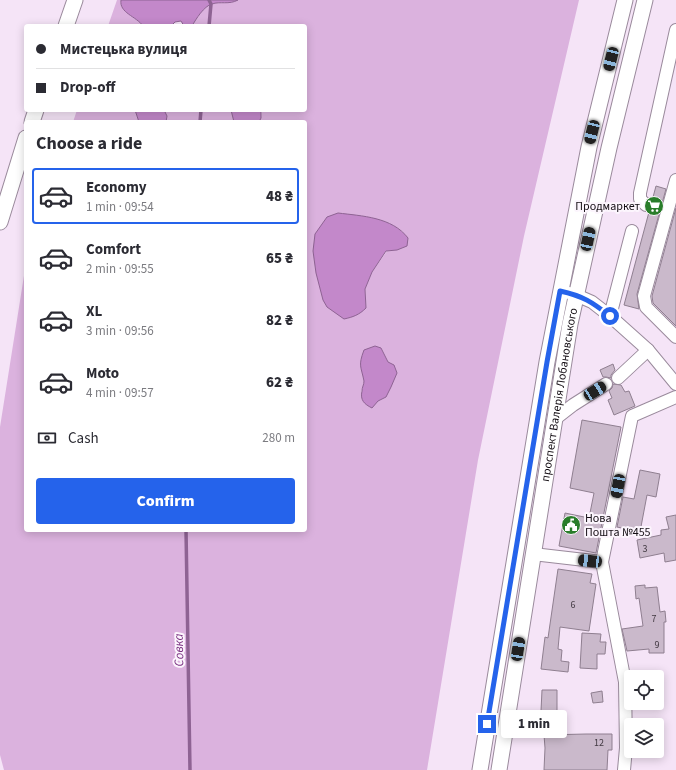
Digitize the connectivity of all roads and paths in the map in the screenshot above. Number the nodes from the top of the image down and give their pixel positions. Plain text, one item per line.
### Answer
1 (75, 0) edge
2 (625, 0) edge
3 (645, 0) edge
4 (67, 24) edge
5 (676, 30) edge
6 (24, 144) edge
7 (676, 180) edge
8 (646, 205) dead end
9 (0, 222) edge
10 (632, 231) dead end
11 (560, 291) junction
12 (576, 295) junction
13 (610, 316) junction
14 (676, 337) edge
15 (648, 350) junction
16 (618, 378) dead end
17 (606, 384) dead end
18 (676, 384) edge
19 (676, 397) edge
20 (555, 419) junction
21 (533, 554) junction
22 (602, 562) junction
23 (480, 770) edge
24 (499, 770) edge
25 (624, 770) edge

1 - 4 main road
2 - 11 main road, проспект Валерія Лобановського
3 - 12 main road, проспект Валерія Лобановського
5 - 8 street
6 - 9 main road
7 - 14 street
10 - 13 street
11 - 12 street
11 - 23 main road, проспект Валерія Лобановського
12 - 13 street
12 - 20 main road, проспект Валерія Лобановського
13 - 15 street
15 - 16 street
15 - 18 street
17 - 20 street
19 - 22 street
20 - 21 main road, проспект Валерія Лобановського
21 - 22 street
21 - 24 main road, проспект Валерія Лобановського
22 - 25 street

